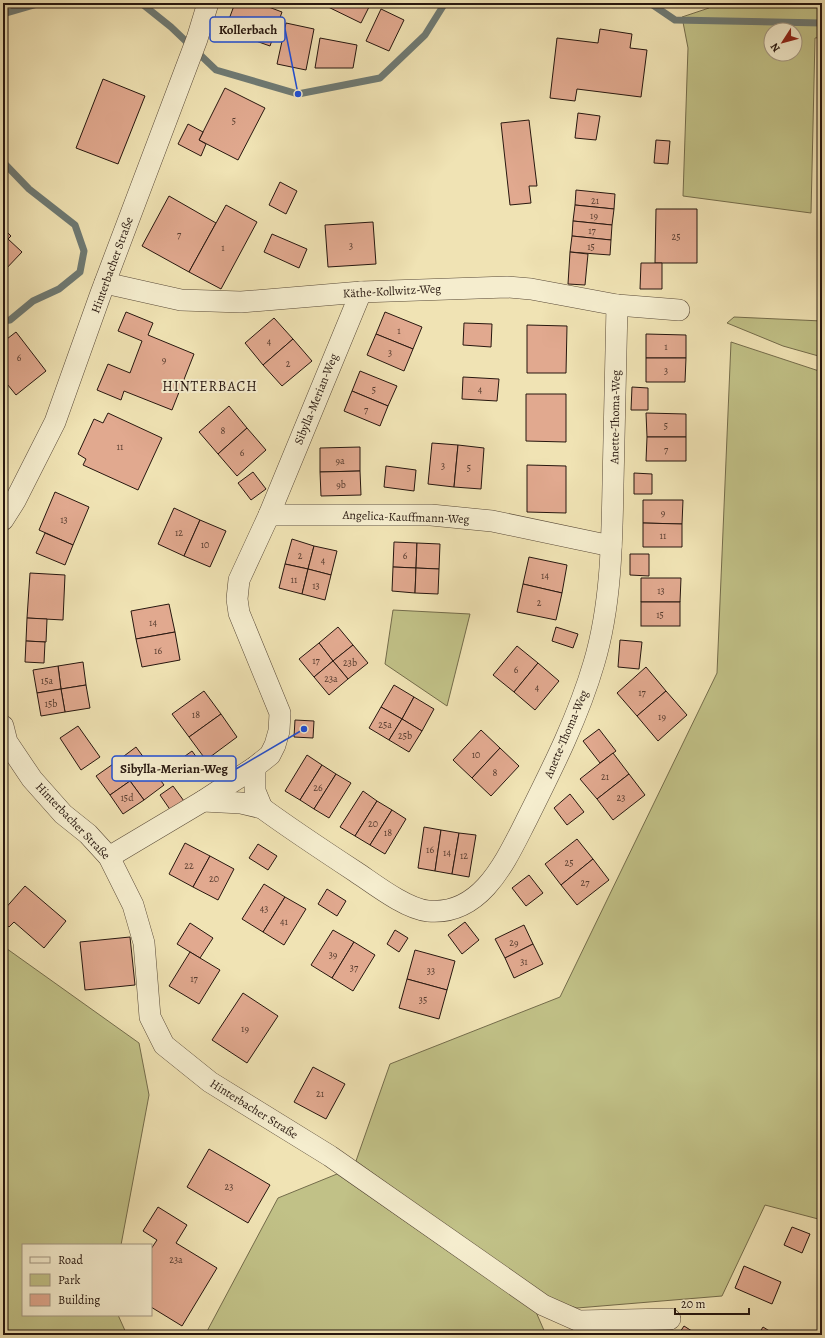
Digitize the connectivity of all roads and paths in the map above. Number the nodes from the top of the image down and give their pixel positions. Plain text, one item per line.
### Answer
1 (208, 3) edge
2 (105, 283) junction
3 (361, 292) junction
4 (618, 305) junction
5 (679, 310) dead end
6 (269, 515) junction
7 (3, 520) edge
8 (612, 546) junction
9 (3, 726) edge
10 (255, 767) junction
11 (203, 801) junction
12 (262, 808) junction
13 (109, 857) junction
14 (670, 1319) dead end

1 - 2 street, Hinterbacher Straße
2 - 3 street, Käthe-Kollwitz-Weg
2 - 7 street, Hinterbacher Straße
3 - 4 street, Käthe-Kollwitz-Weg
3 - 6 street, Sibylla-Merian-Weg
4 - 5 street, Käthe-Kollwitz-Weg
4 - 8 street, Anette-Thoma-Weg
6 - 8 street, Angelica-Kauffmann-Weg
6 - 10 street, Sibylla-Merian-Weg
8 - 12 street, Anette-Thoma-Weg
9 - 13 street, Hinterbacher Straße
10 - 11 street, Sibylla-Merian-Weg
10 - 12 street
11 - 12 street, Anette-Thoma-Weg
11 - 13 street, Sibylla-Merian-Weg
13 - 14 street, Hinterbacher Straße

